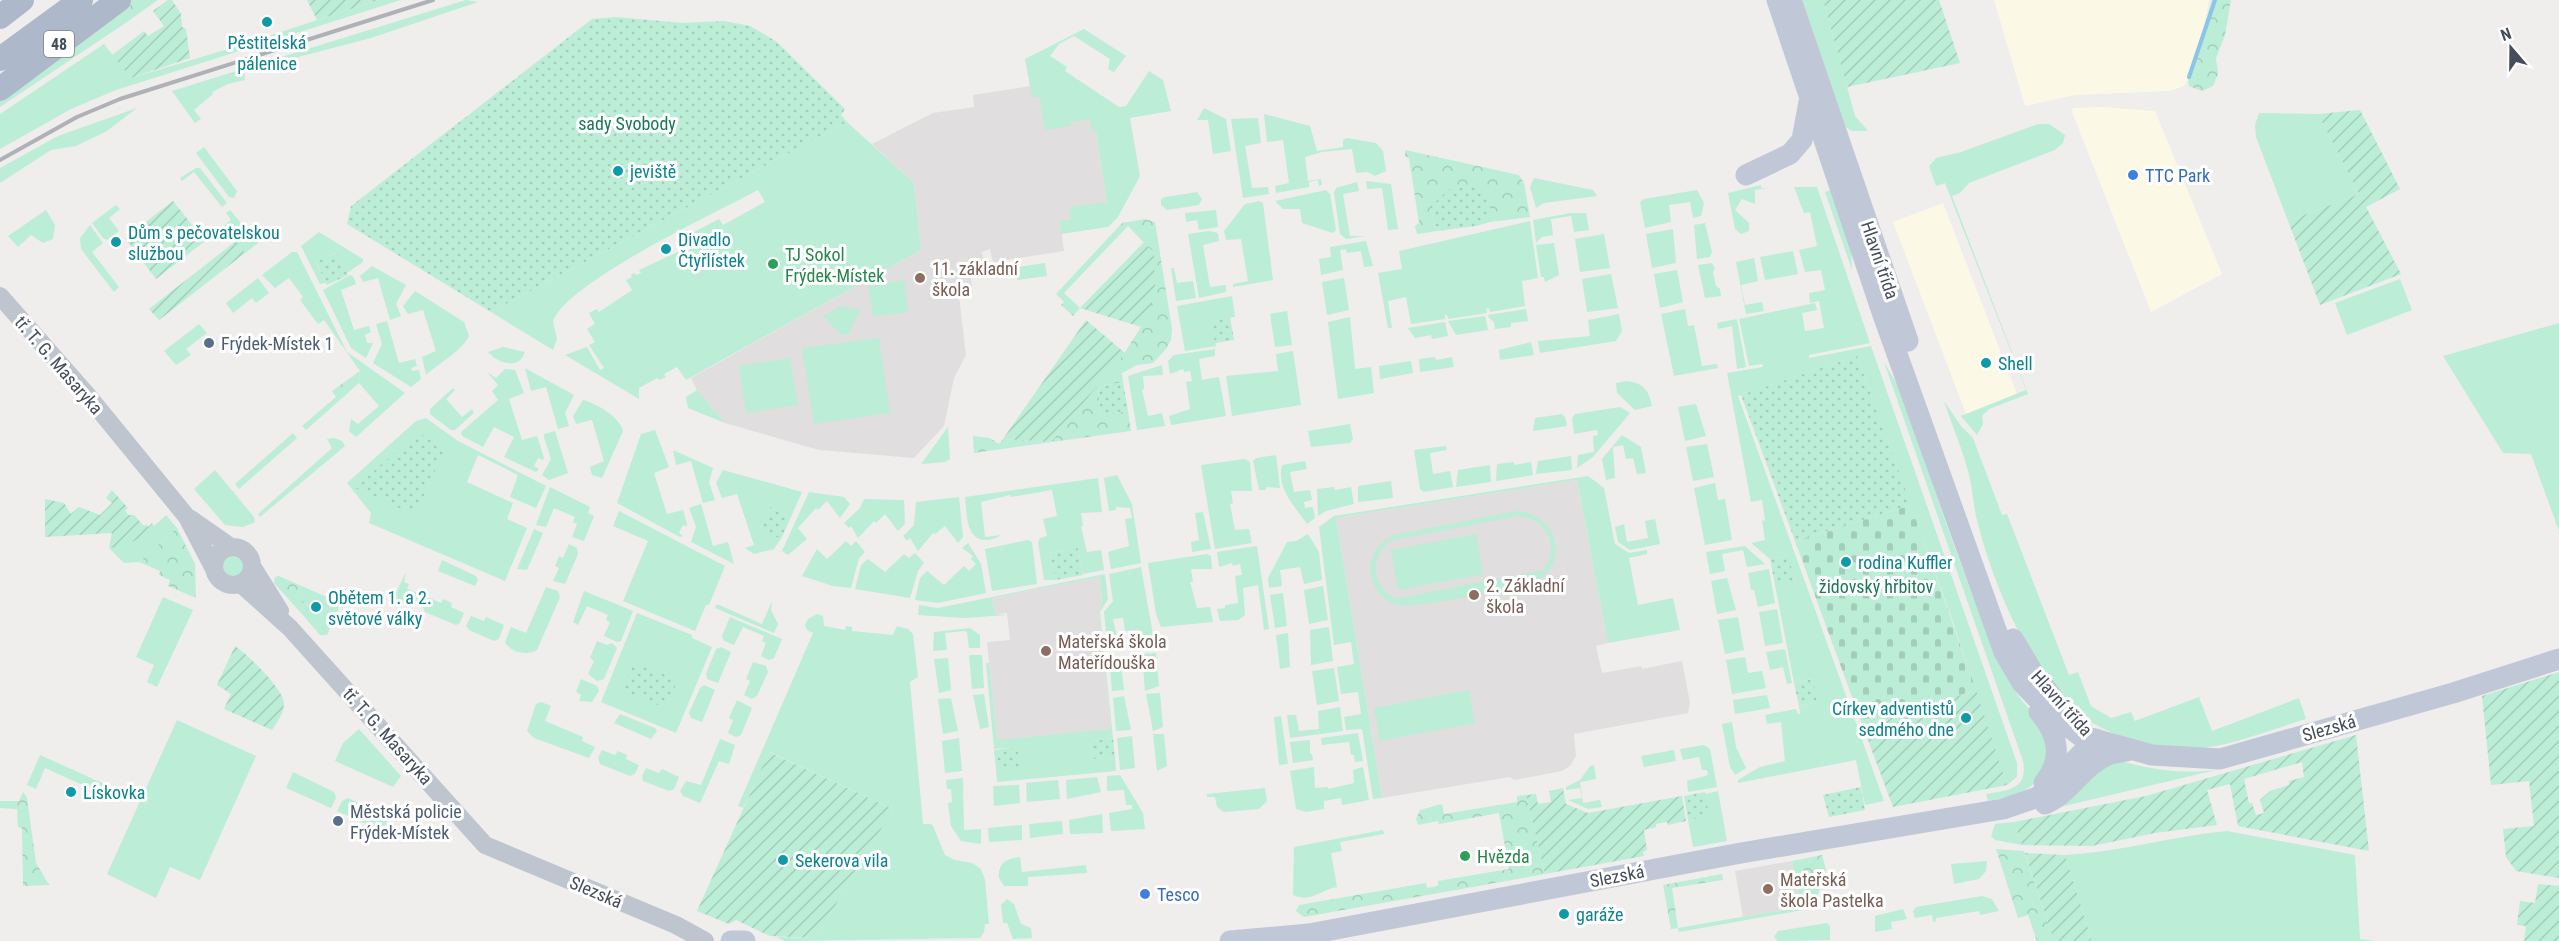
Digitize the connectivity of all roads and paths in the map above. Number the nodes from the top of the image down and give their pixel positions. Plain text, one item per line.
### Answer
1 (22, 0) edge
2 (56, 0) edge
3 (81, 0) edge
4 (119, 0) edge
5 (1777, 0) edge
6 (1791, 0) edge
7 (0, 17) edge
8 (0, 41) edge
9 (0, 59) edge
10 (0, 89) edge
11 (1809, 102) junction
12 (1746, 175) dead end
13 (0, 296) edge
14 (187, 517) junction
15 (231, 547) junction
16 (252, 566) junction
17 (213, 567) junction
18 (241, 584) junction
19 (290, 628) junction
20 (2559, 659) edge
21 (2022, 683) junction
22 (2096, 739) junction
23 (2133, 750) junction
24 (2097, 762) junction
25 (2003, 809) junction
26 (485, 845) joint
27 (705, 941) edge
28 (731, 941) edge
29 (745, 941) edge
30 (1230, 941) edge

1 - 7 main road
2 - 8 main road, 48
3 - 9 main road, 48
4 - 10 main road, 48
5 - 11 main road, Hlavní třída
6 - 22 main road, Hlavní třída
11 - 12 main road
11 - 21 main road, Hlavní třída
13 - 14 street, tř. T. G. Masaryka
14 - 15 street, tř. T. G. Masaryka
14 - 17 street, tř. T. G. Masaryka
15 - 16 street
15 - 17 street
16 - 18 street
16 - 19 street, tř. T. G. Masaryka
17 - 18 street
18 - 19 street, tř. T. G. Masaryka
19 - 26 street, tř. T. G. Masaryka
20 - 23 main road, Slezská
21 - 22 main road, Hlavní třída
21 - 25 main road
22 - 23 main road, Slezská
22 - 24 main road
22 - 25 main road
23 - 24 main road
24 - 25 main road
25 - 30 main road, Slezská
26 - 27 street, Slezská
28 - 29 main road

